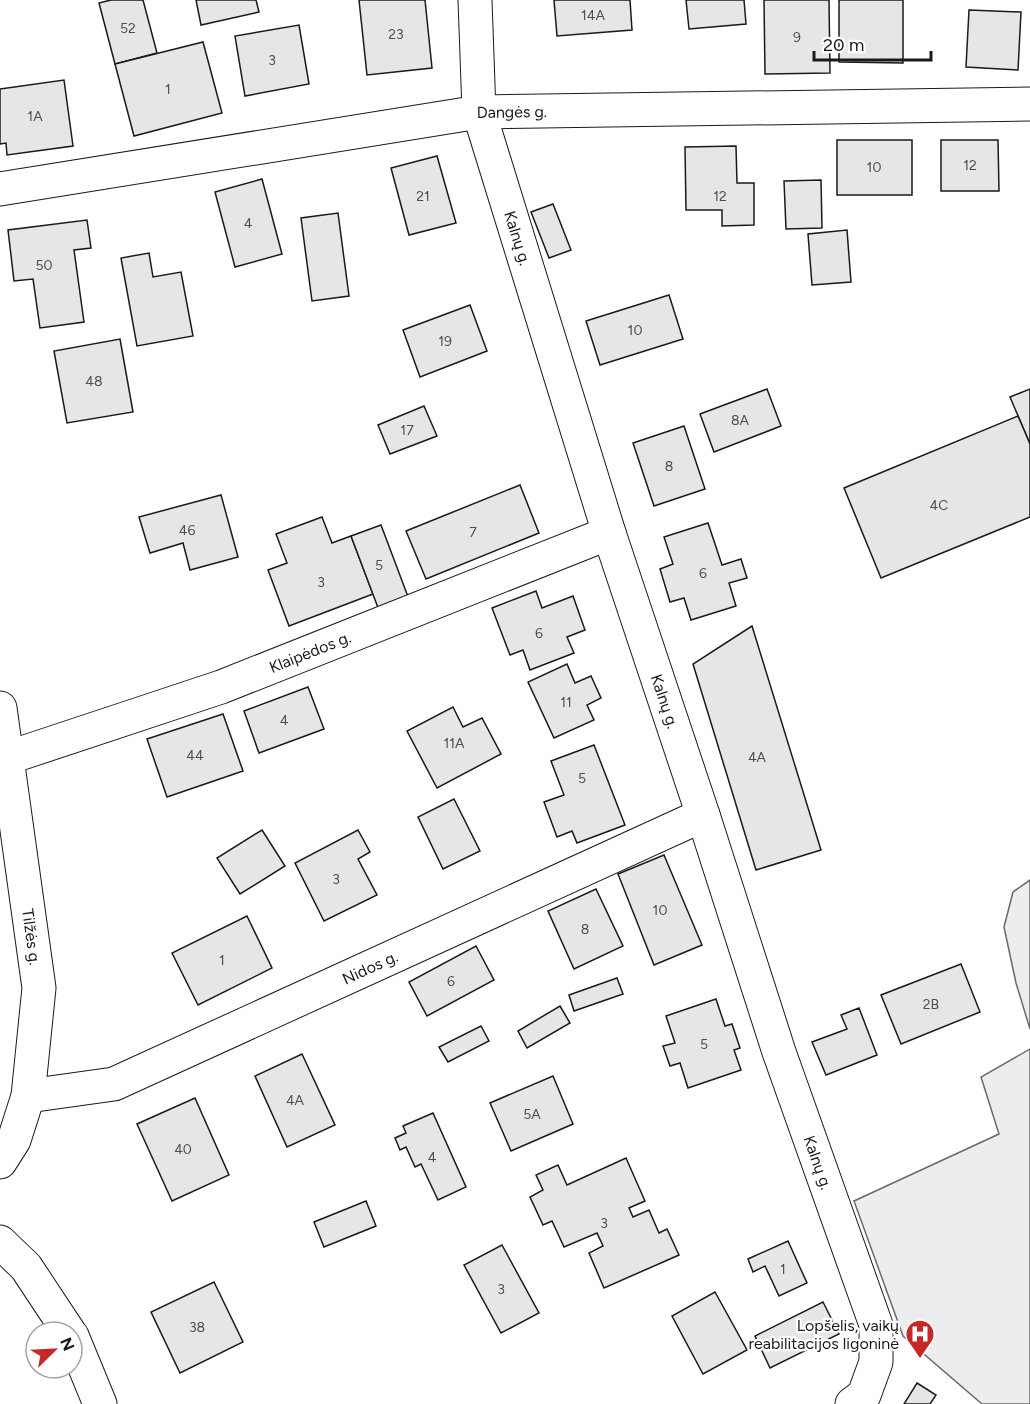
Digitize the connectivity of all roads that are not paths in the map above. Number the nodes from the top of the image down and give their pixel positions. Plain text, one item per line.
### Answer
1 (476, 0) edge
2 (1030, 104) edge
3 (479, 112) junction
4 (0, 189) edge
5 (609, 533) junction
6 (0, 708) edge
7 (7, 758) junction
8 (703, 815) junction
9 (28, 1096) junction
10 (0, 1162) edge
11 (0, 1242) edge
12 (61, 1320) edge
13 (84, 1365) edge
14 (858, 1400) edge
15 (100, 1404) edge

1 - 3 street, Kalnų g.
2 - 3 street, Dangės g.
3 - 4 street, Dangės g.
3 - 5 street, Kalnų g.
5 - 7 street, Klaipėdos g.
5 - 8 street, Kalnų g.
6 - 7 street, Tilžės g.
7 - 9 street, Tilžės g.
8 - 9 street, Nidos g.
8 - 14 street, Kalnų g.
9 - 10 street, Tilžės g.
11 - 12 street
13 - 15 street

